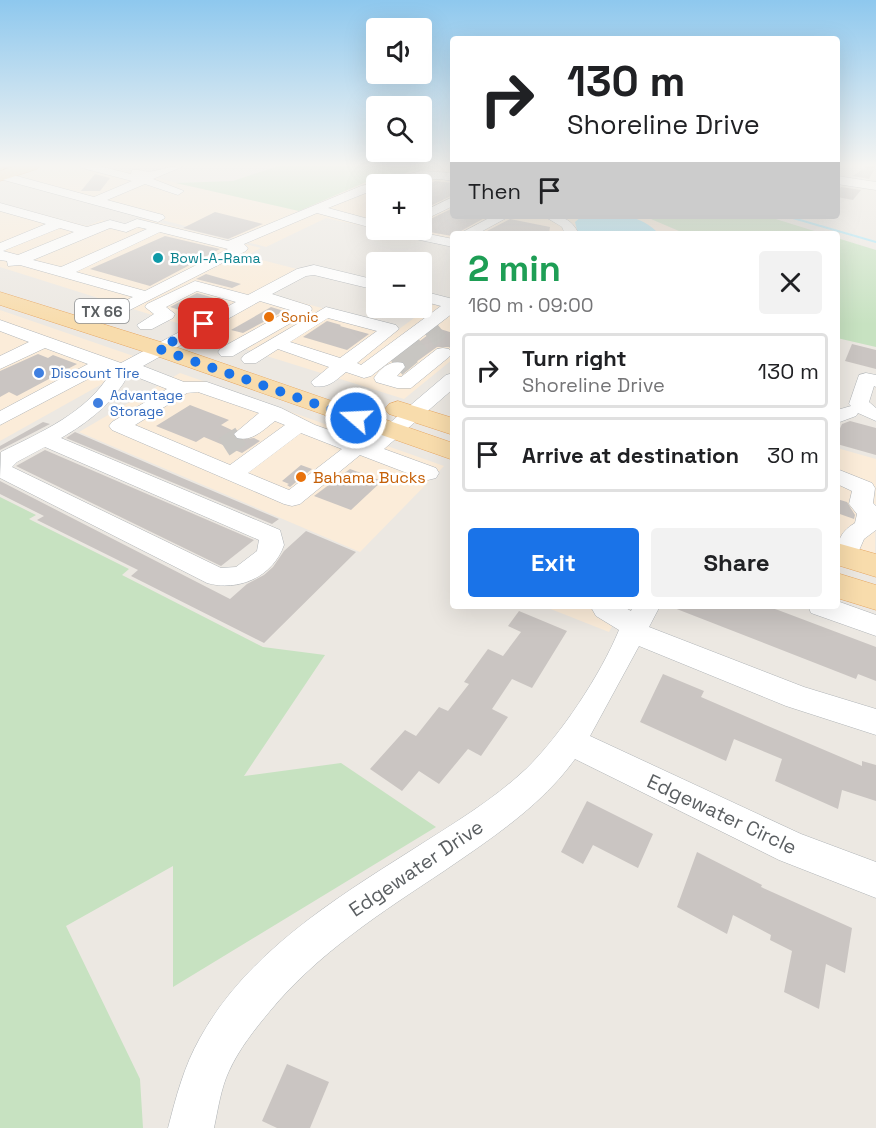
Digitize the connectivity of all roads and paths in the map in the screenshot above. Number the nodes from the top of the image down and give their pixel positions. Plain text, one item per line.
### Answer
1 (39, 219) edge
2 (43, 219) edge
3 (159, 219) edge
4 (293, 219) edge
5 (497, 219) edge
6 (557, 219) edge
7 (60, 223) junction
8 (20, 225) dead end
9 (126, 228) junction
10 (162, 228) junction
11 (87, 231) junction
12 (472, 231) edge
13 (571, 231) edge
14 (432, 238) edge
15 (236, 242) junction
16 (450, 242) edge
17 (4, 243) edge
18 (0, 255) edge
19 (20, 260) junction
20 (40, 266) junction
21 (0, 269) edge
22 (63, 272) junction
23 (0, 279) edge
24 (366, 283) edge
25 (230, 295) junction
26 (147, 296) junction
27 (0, 298) edge
28 (259, 299) junction
29 (432, 299) edge
30 (450, 303) edge
31 (450, 306) edge
32 (112, 314) junction
33 (167, 314) junction
34 (0, 325) edge
35 (147, 325) junction
36 (193, 331) junction
37 (45, 341) junction
38 (276, 343) junction
39 (159, 349) junction
40 (449, 349) edge
41 (239, 355) junction
42 (0, 363) edge
43 (343, 365) junction
44 (118, 367) junction
45 (364, 372) junction
46 (876, 381) edge
47 (321, 382) junction
48 (182, 388) junction
49 (449, 388) edge
50 (274, 412) junction
51 (853, 412) edge
52 (0, 419) edge
53 (403, 422) junction
54 (300, 424) junction
55 (450, 427) edge
56 (244, 434) tunnel mouth
57 (44, 438) junction
58 (224, 447) tunnel mouth
59 (363, 449) junction
60 (450, 450) edge
61 (203, 463) junction
62 (428, 473) dead end
63 (232, 474) junction
64 (840, 477) edge
65 (840, 565) edge
66 (876, 566) edge
67 (876, 598) edge
68 (829, 609) edge
69 (620, 614) edge
70 (876, 626) edge
71 (876, 722) edge
72 (570, 741) junction
73 (876, 880) edge
74 (191, 1128) edge

1 - 8 street
2 - 7 street
3 - 15 street
4 - 15 street
5 - 12 street
6 - 13 street
7 - 11 street
7 - 17 street
9 - 10 street
9 - 11 street
9 - 20 street
10 - 15 street
10 - 22 street
11 - 19 street
14 - 16 street
15 - 26 street
18 - 19 street
19 - 20 street
19 - 21 street
20 - 22 street
22 - 26 street
23 - 32 main road, TX 66
24 - 28 street
25 - 28 street
25 - 33 street
25 - 36 street
26 - 32 street
27 - 39 main road, TX 66
28 - 36 street
28 - 36 street
28 - 41 street
29 - 30 street
31 - 45 street
32 - 35 main road, TX 66
33 - 35 street
33 - 36 street
34 - 37 street
35 - 36 main road, TX 66
36 - 39 street
36 - 41 main road, TX 66
37 - 42 street
37 - 44 street
38 - 41 street
38 - 43 street
38 - 43 street
39 - 44 street
39 - 53 main road, TX 66
40 - 45 street
41 - 47 main road, TX 66
43 - 45 street
43 - 47 street
44 - 48 street
44 - 52 street
44 - 57 street
46 - 51 street
47 - 53 main road, TX 66
48 - 50 street
48 - 61 street
49 - 53 street
50 - 54 street
50 - 56 street
53 - 55 main road, TX 66
53 - 59 street
53 - 60 main road, TX 66
54 - 59 street
54 - 63 street
57 - 57 street
58 - 61 street
59 - 62 street
59 - 63 street
61 - 63 street
64 - 65 street
65 - 66 main road
65 - 67 main road
68 - 70 street
69 - 71 street
69 - 72 street, Edgewater Drive
72 - 73 street, Edgewater Circle
72 - 74 street, Edgewater Drive

